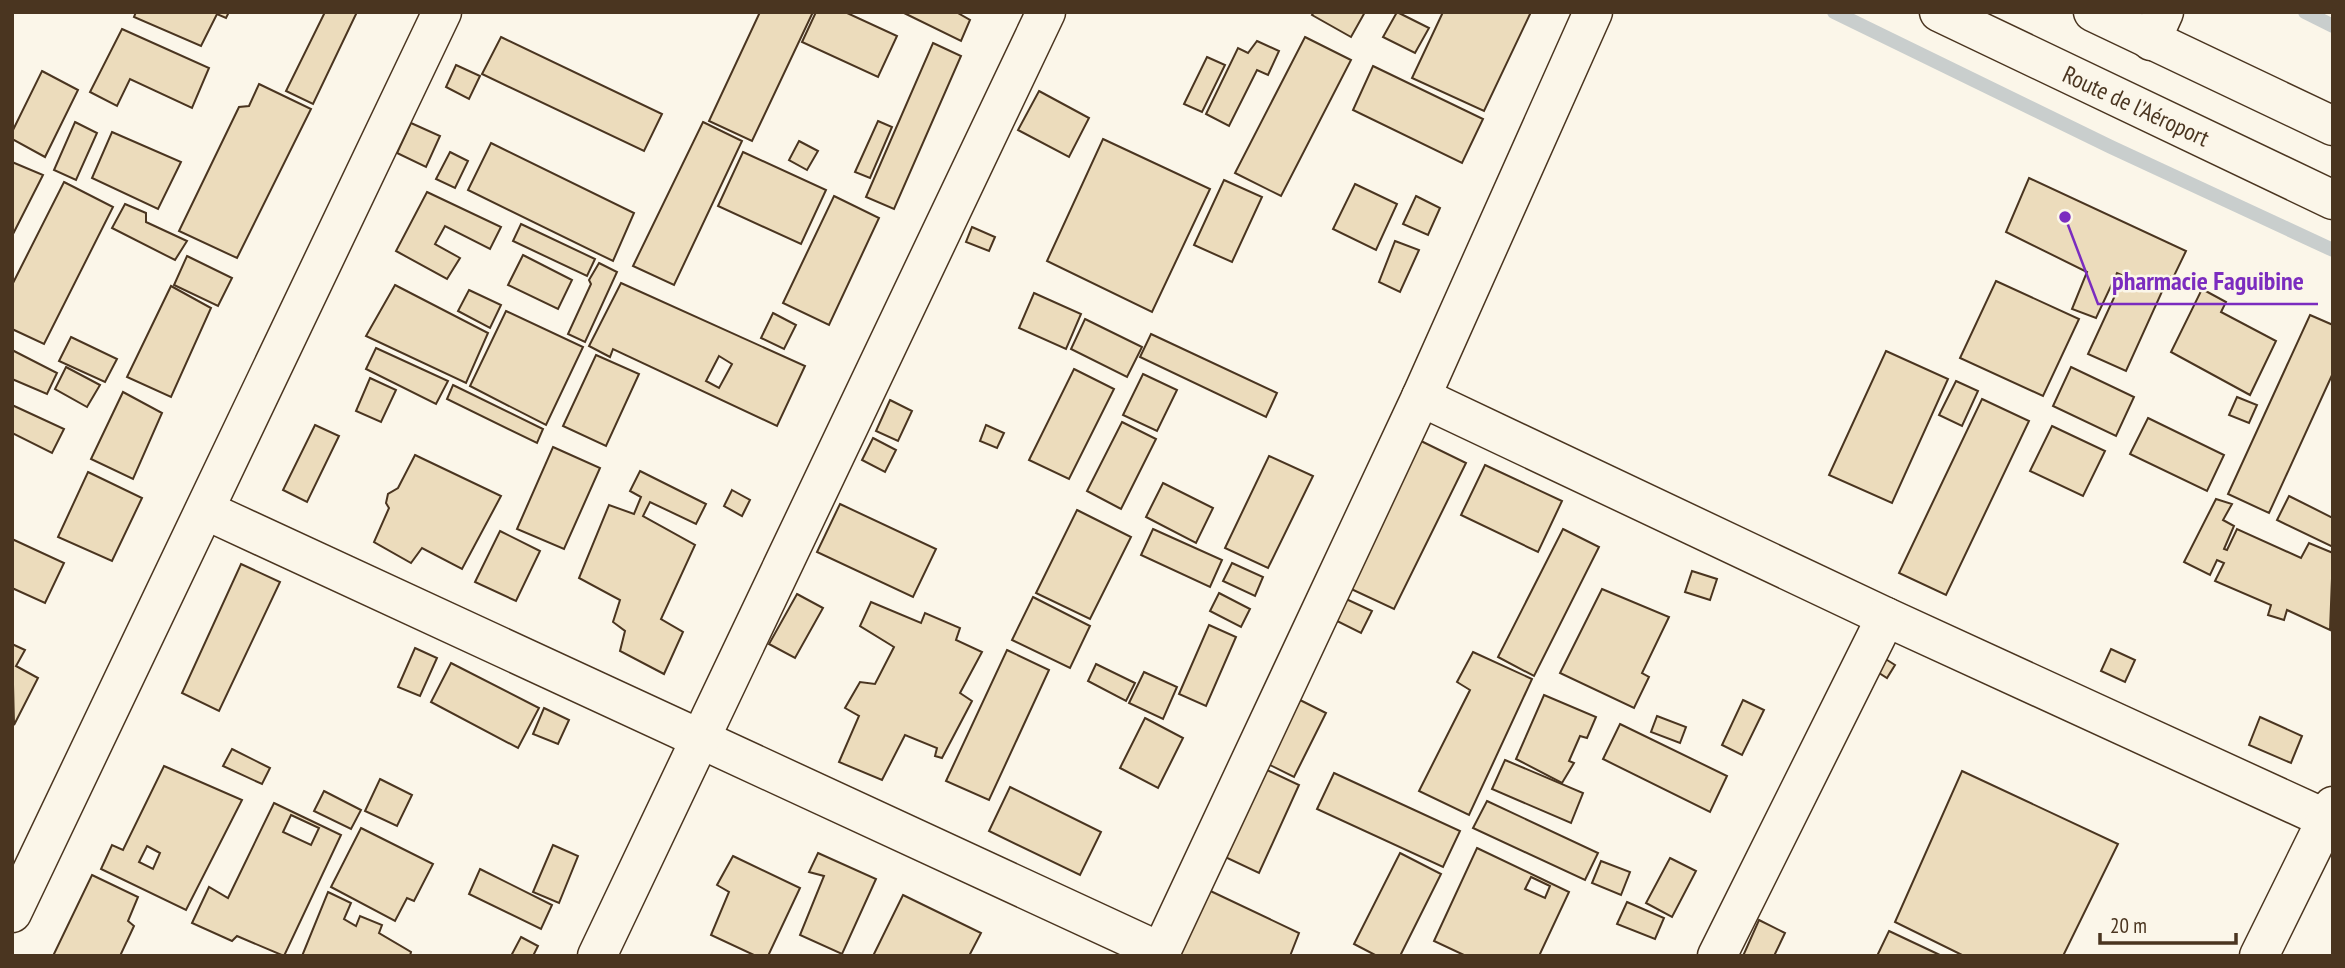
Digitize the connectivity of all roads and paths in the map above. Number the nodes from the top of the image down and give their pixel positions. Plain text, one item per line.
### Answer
1 (442, 12) edge
2 (1046, 12) edge
3 (1593, 12) edge
4 (1939, 12) edge
5 (2093, 12) edge
6 (2158, 26) edge
7 (2333, 126) edge
8 (2333, 200) edge
9 (1421, 397) junction
10 (205, 510) junction
11 (1886, 617) junction
12 (702, 738) junction
13 (2331, 816) edge
14 (12, 913) edge
15 (1160, 954) edge
16 (597, 956) edge
17 (1717, 956) edge
18 (2259, 956) edge

1 - 10 main road
2 - 12 main road
3 - 9 main road
4 - 8 main road, Route de l'Aéroport
5 - 6 main road
6 - 7 main road
9 - 11 main road
9 - 15 main road
10 - 12 main road
10 - 14 main road
11 - 13 main road
11 - 17 main road
12 - 15 main road
12 - 16 main road
13 - 18 main road

